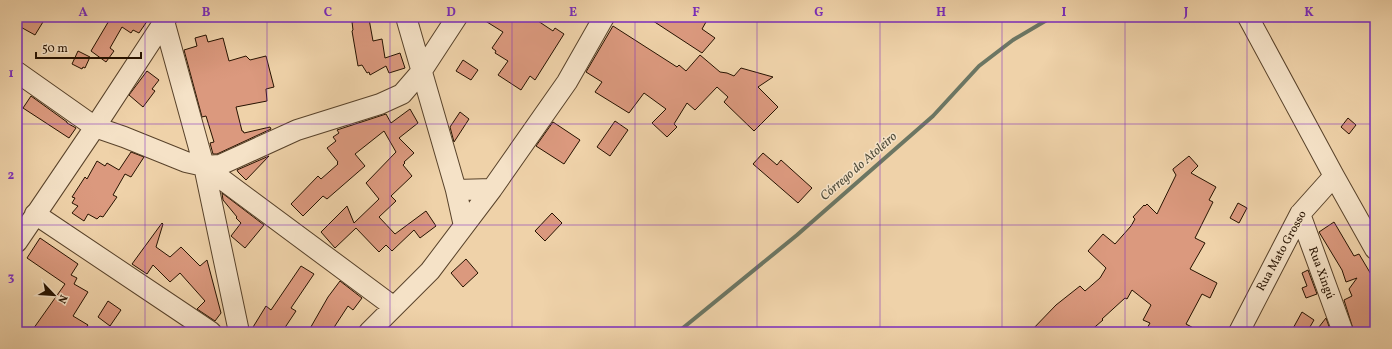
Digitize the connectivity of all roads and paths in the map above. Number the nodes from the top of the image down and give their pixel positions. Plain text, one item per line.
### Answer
1 (406, 17) edge
2 (457, 17) edge
3 (604, 17) edge
4 (1248, 17) edge
5 (164, 18) edge
6 (17, 72) edge
7 (421, 72) junction
8 (95, 127) junction
9 (204, 166) junction
10 (1334, 176) junction
11 (492, 189) junction
12 (456, 190) junction
13 (1300, 214) junction
14 (28, 216) edge
15 (464, 226) junction
16 (17, 242) edge
17 (1375, 249) edge
18 (394, 307) junction
19 (211, 332) edge
20 (239, 332) edge
21 (368, 332) edge
22 (1239, 332) edge
23 (1343, 332) edge

1 - 7 street
2 - 7 street
3 - 11 street
4 - 10 street
5 - 8 street
5 - 9 street
6 - 8 street
7 - 9 street
7 - 12 street
8 - 9 street
8 - 14 street
9 - 18 street
9 - 20 street
10 - 13 street, Rua Mato Grosso
10 - 17 street
11 - 12 street
11 - 15 street
12 - 15 street
13 - 22 street, Rua Mato Grosso
13 - 23 street, Rua Xingú
14 - 16 street
14 - 19 street
15 - 18 street
18 - 21 street

